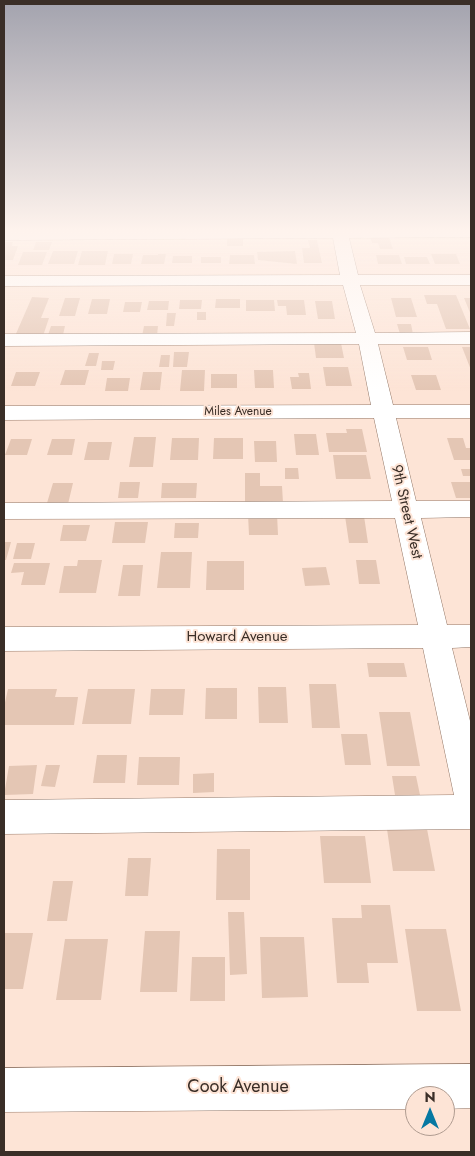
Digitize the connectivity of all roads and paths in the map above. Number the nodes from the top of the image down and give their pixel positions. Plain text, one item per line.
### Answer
1 (351, 283) edge
2 (367, 338) junction
3 (471, 338) edge
4 (4, 340) edge
5 (471, 411) edge
6 (383, 412) junction
7 (4, 413) edge
8 (406, 509) junction
9 (471, 509) edge
10 (4, 511) edge
11 (471, 636) edge
12 (434, 637) junction
13 (4, 638) edge
14 (471, 795) edge
15 (471, 812) edge
16 (4, 817) edge
17 (471, 1086) edge
18 (4, 1090) edge

1 - 2 street, 9th Street West
2 - 3 street
2 - 4 street
2 - 6 street, 9th Street West
5 - 6 street, Miles Avenue
6 - 7 street, Miles Avenue
6 - 8 street, 9th Street West
8 - 9 street
8 - 10 street
8 - 12 street, 9th Street West
11 - 12 street, Howard Avenue
12 - 13 street, Howard Avenue
12 - 14 street, 9th Street West
15 - 16 street
17 - 18 street, Cook Avenue

